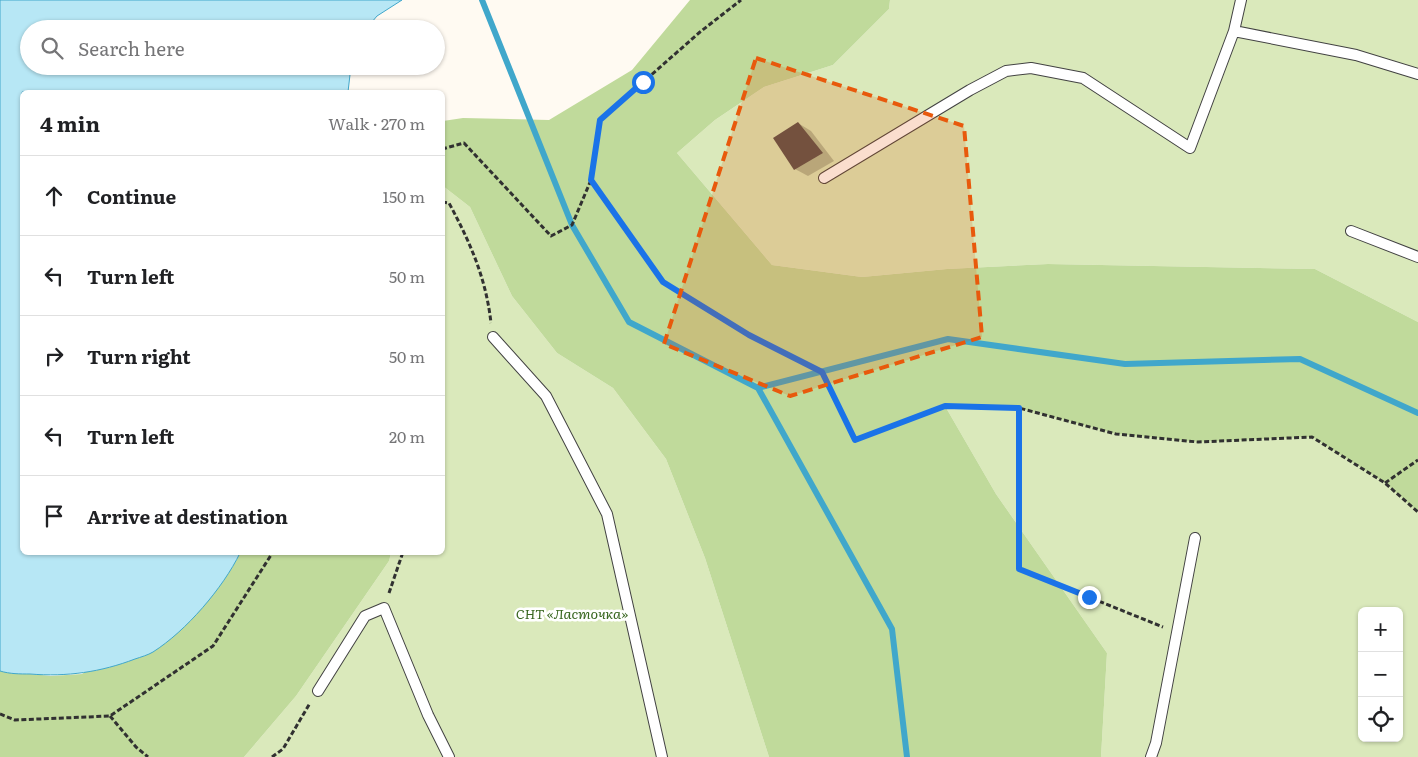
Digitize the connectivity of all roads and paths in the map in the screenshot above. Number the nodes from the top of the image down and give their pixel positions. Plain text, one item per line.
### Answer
1 (741, 0) edge
2 (1241, 0) edge
3 (1234, 31) junction
4 (1418, 74) edge
5 (445, 148) edge
6 (824, 178) dead end
7 (591, 180) junction
8 (445, 202) edge
9 (1351, 231) dead end
10 (1418, 257) edge
11 (493, 337) joint
12 (1019, 408) junction
13 (1418, 460) edge
14 (1386, 483) junction
15 (1418, 512) edge
16 (1195, 538) dead end
17 (270, 555) edge
18 (402, 555) edge
19 (384, 608) junction
20 (1177, 632) junction
21 (318, 691) joint
22 (0, 714) edge
23 (110, 716) junction
24 (148, 757) edge
25 (272, 757) edge
26 (449, 757) edge
27 (662, 757) edge
28 (1151, 757) edge

1 - 7 path
2 - 3 lane
3 - 4 lane
3 - 6 lane
5 - 7 path
7 - 12 path
8 - 11 path
9 - 10 lane
11 - 27 lane
12 - 14 path
12 - 20 path
13 - 14 path
14 - 15 path
16 - 20 lane
17 - 23 path
18 - 19 path
19 - 21 lane
19 - 26 lane
20 - 28 lane
21 - 25 path
22 - 23 path
23 - 24 path

